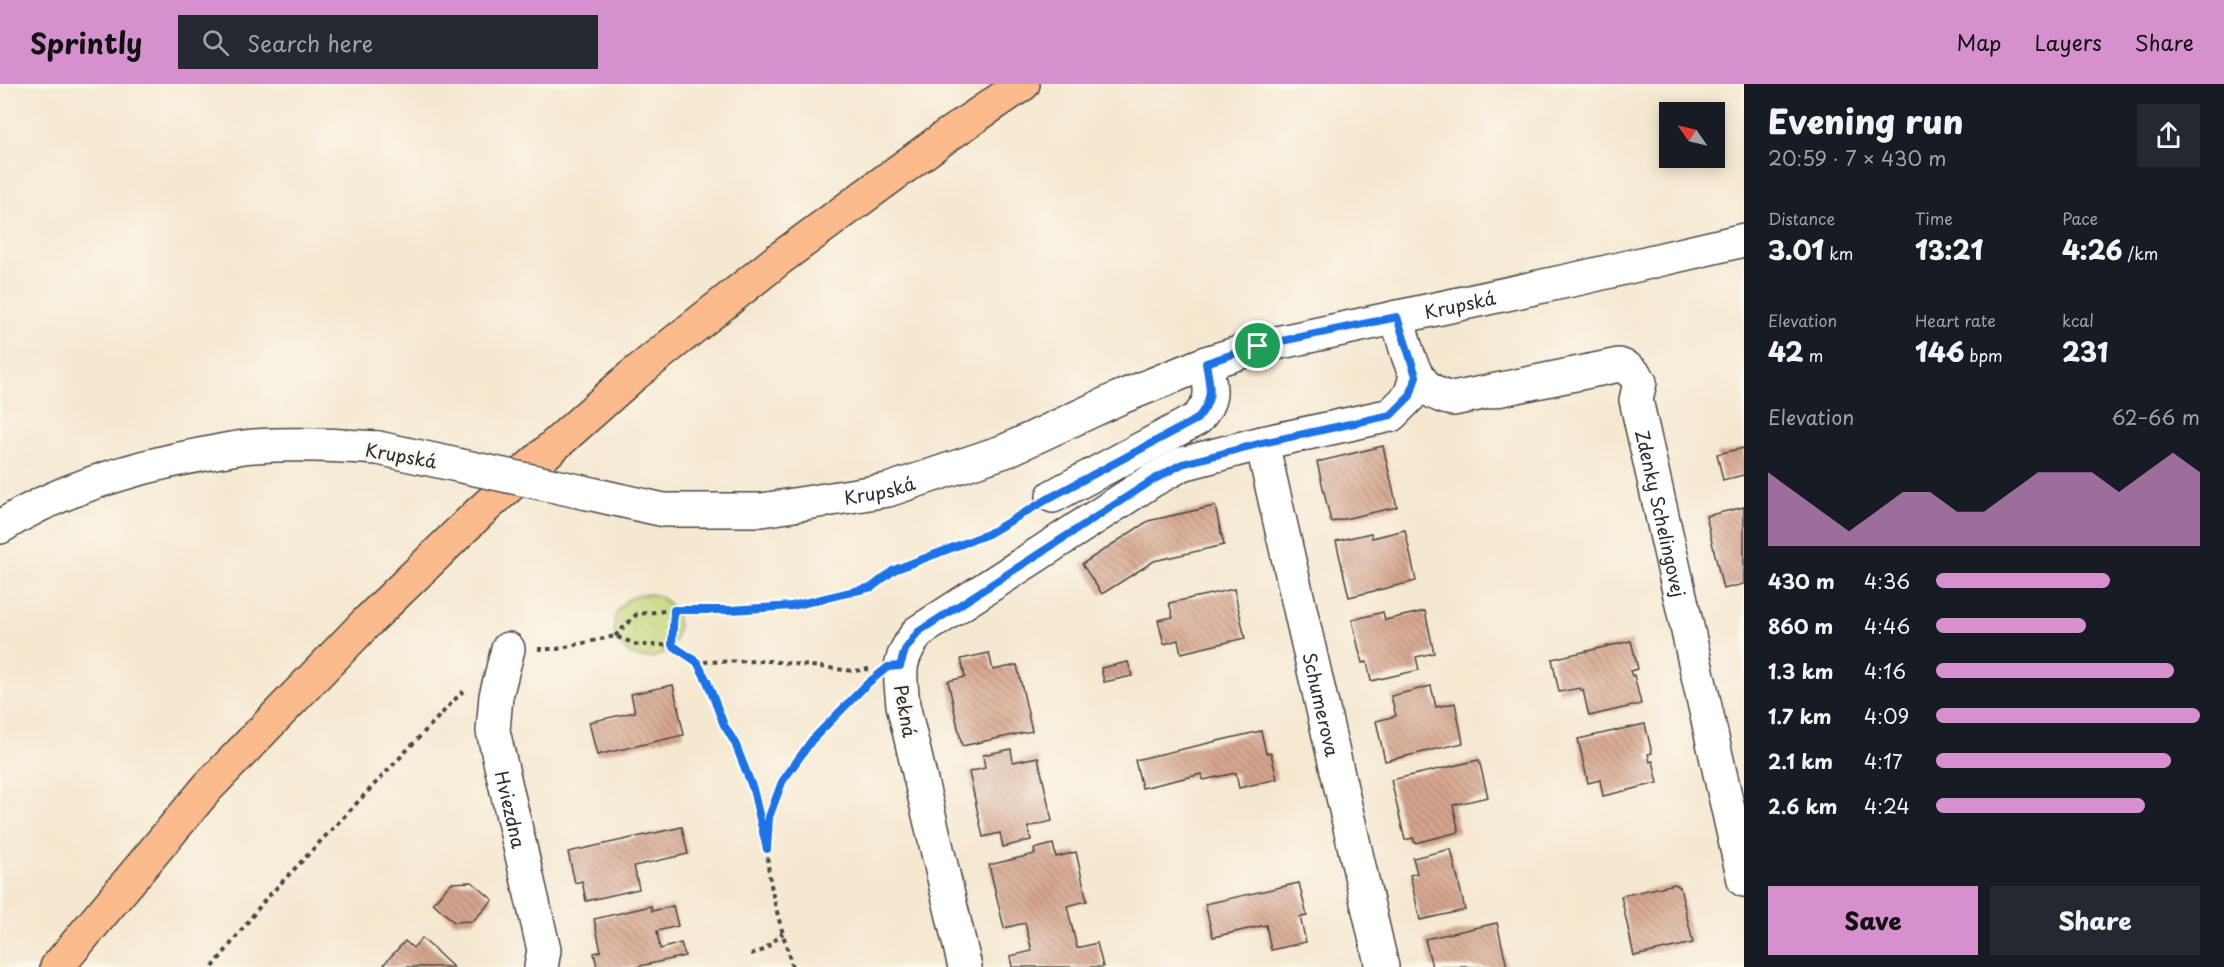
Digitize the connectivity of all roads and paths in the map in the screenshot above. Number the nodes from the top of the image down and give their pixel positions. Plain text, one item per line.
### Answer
1 (1023, 84) edge
2 (1744, 240) edge
3 (1397, 317) junction
4 (1206, 363) junction
5 (1416, 376) junction
6 (1262, 443) junction
7 (1053, 496) joint
8 (0, 527) edge
9 (674, 610) junction
10 (615, 636) junction
11 (672, 645) junction
12 (508, 649) dead end
13 (557, 650) dead end
14 (697, 662) junction
15 (894, 666) junction
16 (468, 686) dead end
17 (767, 849) junction
18 (1744, 880) edge
19 (783, 933) junction
20 (751, 954) dead end
21 (57, 967) edge
22 (213, 967) edge
23 (542, 967) edge
24 (792, 967) edge
25 (965, 967) edge
26 (1383, 967) edge

1 - 21 main road
2 - 3 street, Krupská
3 - 4 street, Krupská
3 - 5 street
4 - 7 street
4 - 8 street, Krupská, bridge
5 - 6 street, Pekná
5 - 18 street, Zdenky Schelingovej
6 - 15 street, Pekná
6 - 26 street, Schumerova
7 - 9 path
9 - 10 path
9 - 11 path
10 - 11 path
10 - 13 path
11 - 14 path
12 - 23 street, Hviezdna
14 - 15 path
14 - 17 path
15 - 17 path
15 - 25 street, Pekná
16 - 22 path
17 - 19 path
19 - 20 path
19 - 24 path

